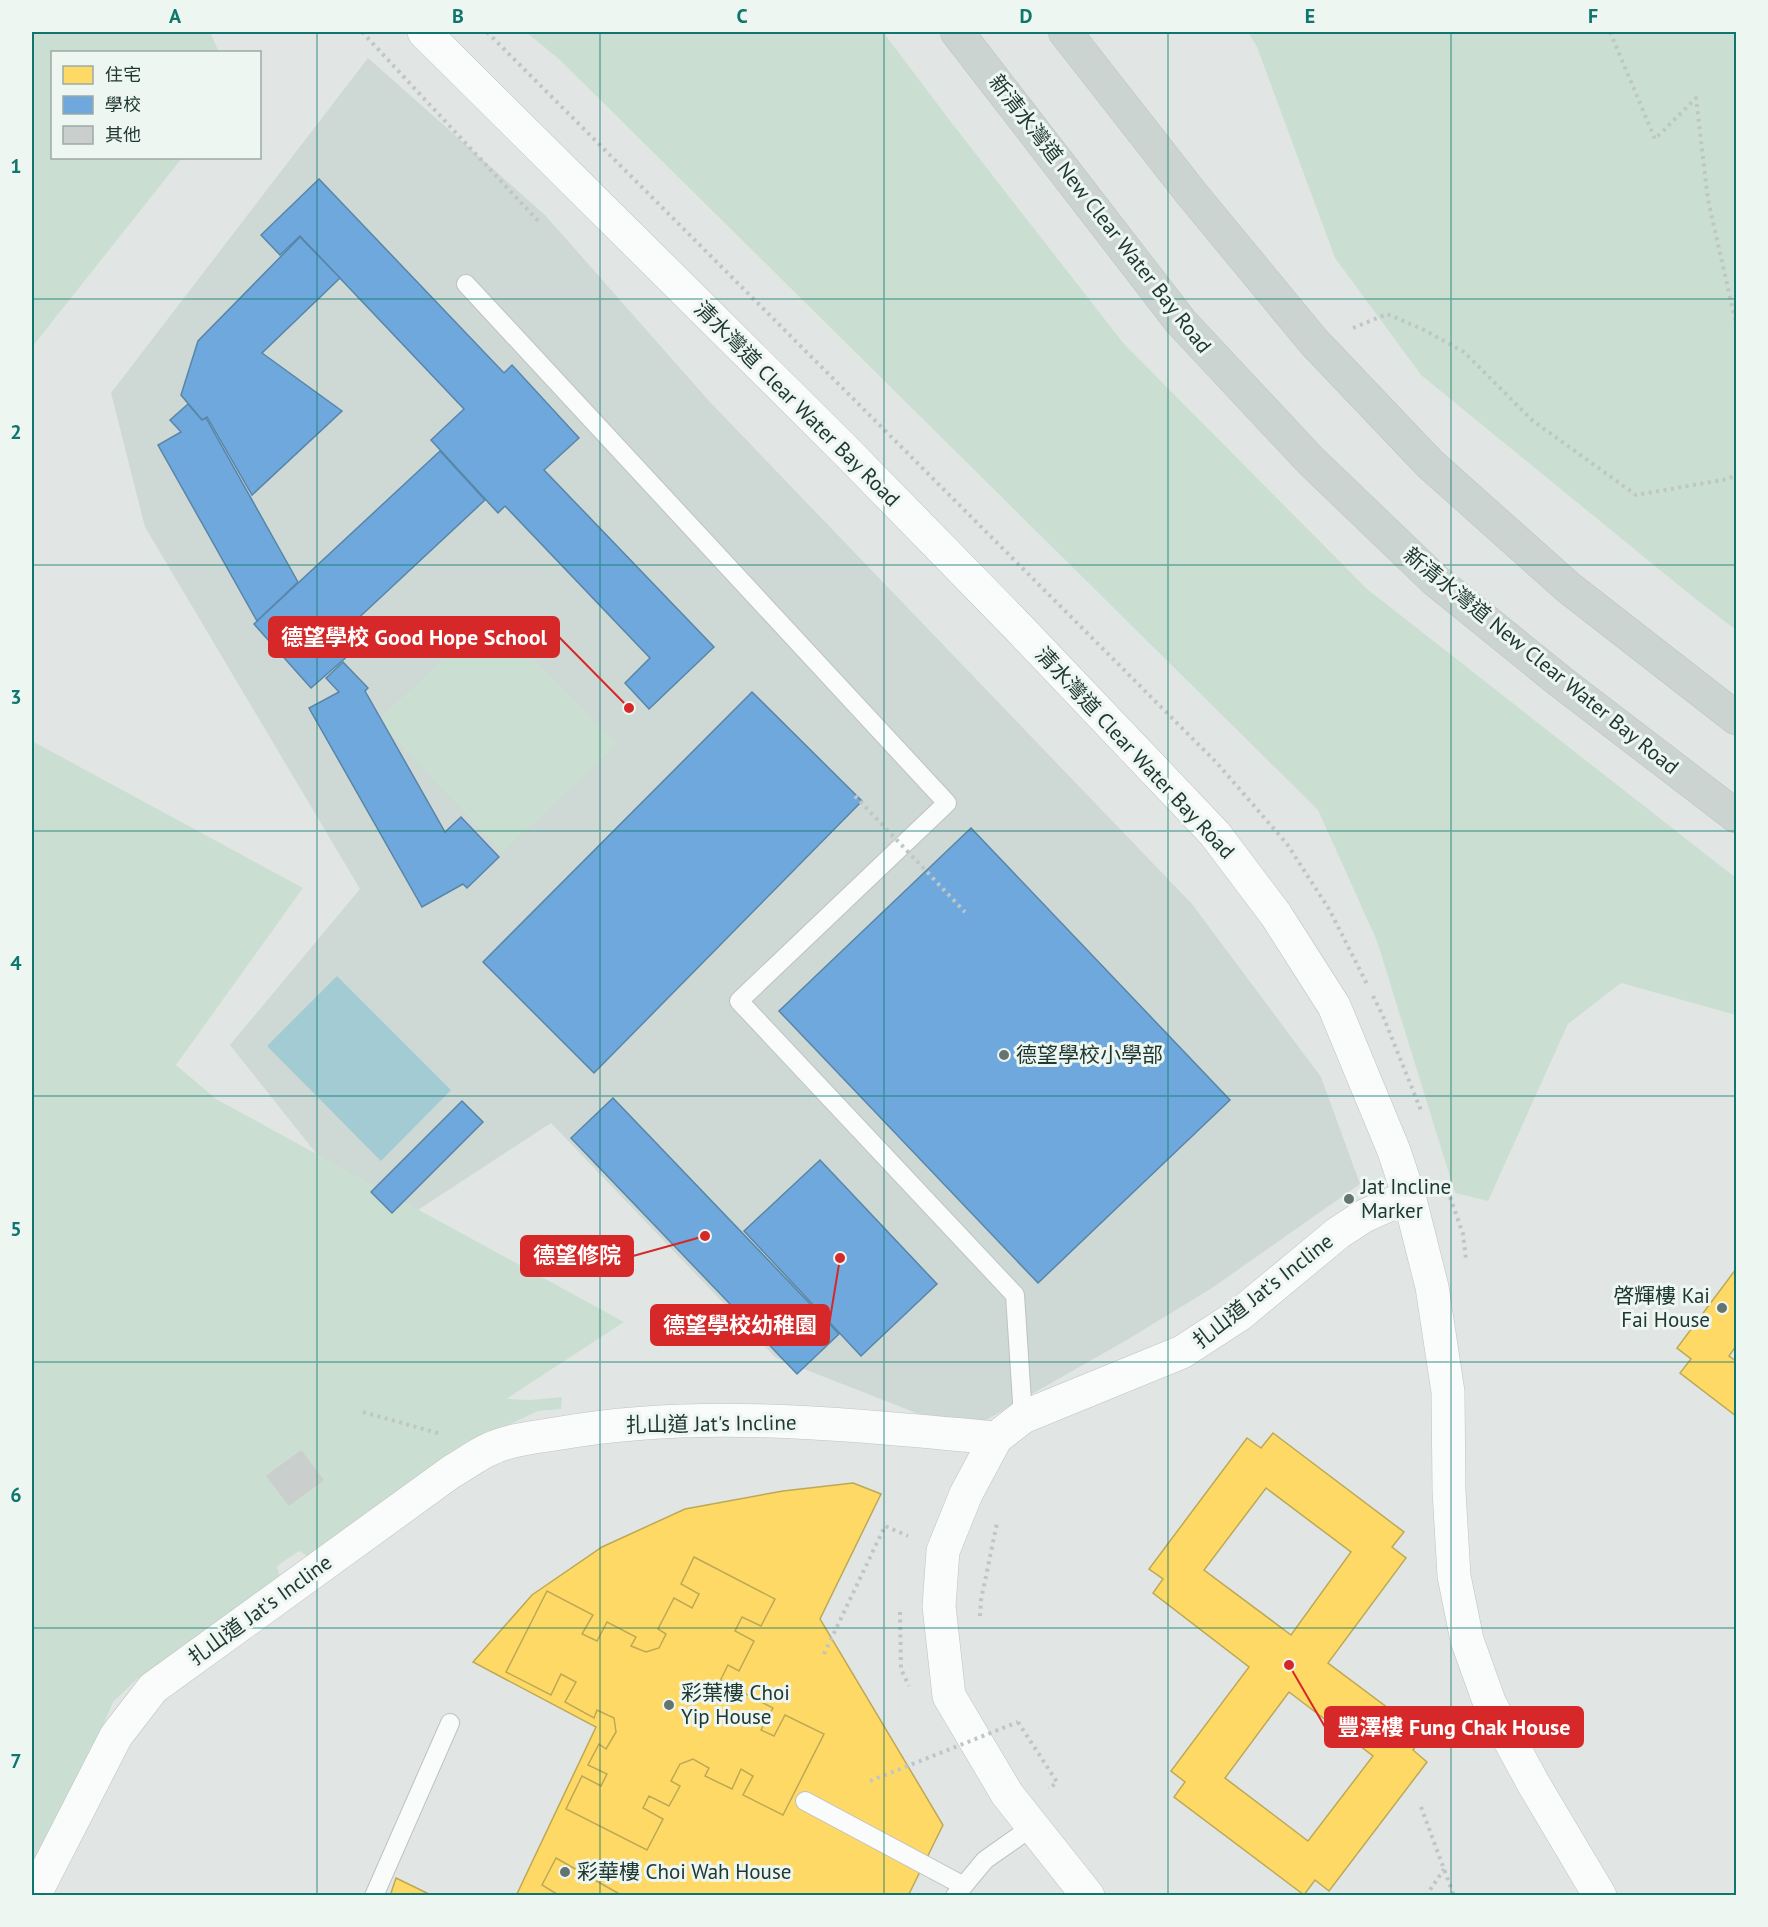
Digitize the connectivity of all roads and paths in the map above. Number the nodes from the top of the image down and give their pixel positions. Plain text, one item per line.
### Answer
1 (362, 32) edge
2 (424, 32) edge
3 (957, 32) edge
4 (1065, 32) edge
5 (1610, 32) edge
6 (541, 224) dead end
7 (466, 284) dead end
8 (1737, 320) edge
9 (1353, 328) dead end
10 (1737, 475) edge
11 (1737, 718) edge
12 (855, 796) dead end
13 (1737, 816) edge
14 (965, 912) dead end
15 (1448, 1190) dead end
16 (1408, 1196) junction
17 (1467, 1267) dead end
18 (363, 1412) dead end
19 (1023, 1417) junction
20 (996, 1438) junction
21 (490, 1448) junction
22 (997, 1522) dead end
23 (908, 1536) dead end
24 (980, 1620) dead end
25 (824, 1654) dead end
26 (994, 1721) dead end
27 (450, 1723) dead end
28 (1000, 1731) dead end
29 (870, 1781) dead end
30 (1041, 1785) dead end
31 (805, 1801) dead end
32 (1421, 1807) dead end
33 (1032, 1827) junction
34 (1444, 1868) junction
35 (959, 1890) edge
36 (33, 1896) edge
37 (374, 1896) edge
38 (1088, 1896) edge
39 (1426, 1896) edge
40 (1454, 1896) edge
41 (1600, 1896) edge

1 - 6 path
2 - 16 main road, 清水灣道 Clear Water Bay Road
3 - 13 main road, 新清水灣道 New Clear Water Bay Road
4 - 11 main road
5 - 8 path
7 - 19 lane
9 - 10 path
12 - 14 path, bridge
15 - 17 path
16 - 19 main road, 扎山道 Jat's Incline
16 - 41 main road, 清水灣道 Clear Water Bay Road
18 - 21 path
19 - 20 main road, 扎山道 Jat's Incline
20 - 21 main road, 扎山道 Jat's Incline
20 - 33 main road
21 - 36 main road, 扎山道 Jat's Incline
22 - 24 path
23 - 25 path
26 - 28 path
27 - 37 lane
29 - 30 path, bridge
31 - 35 lane
32 - 34 path
33 - 35 lane
33 - 38 main road
34 - 39 path
34 - 40 path

